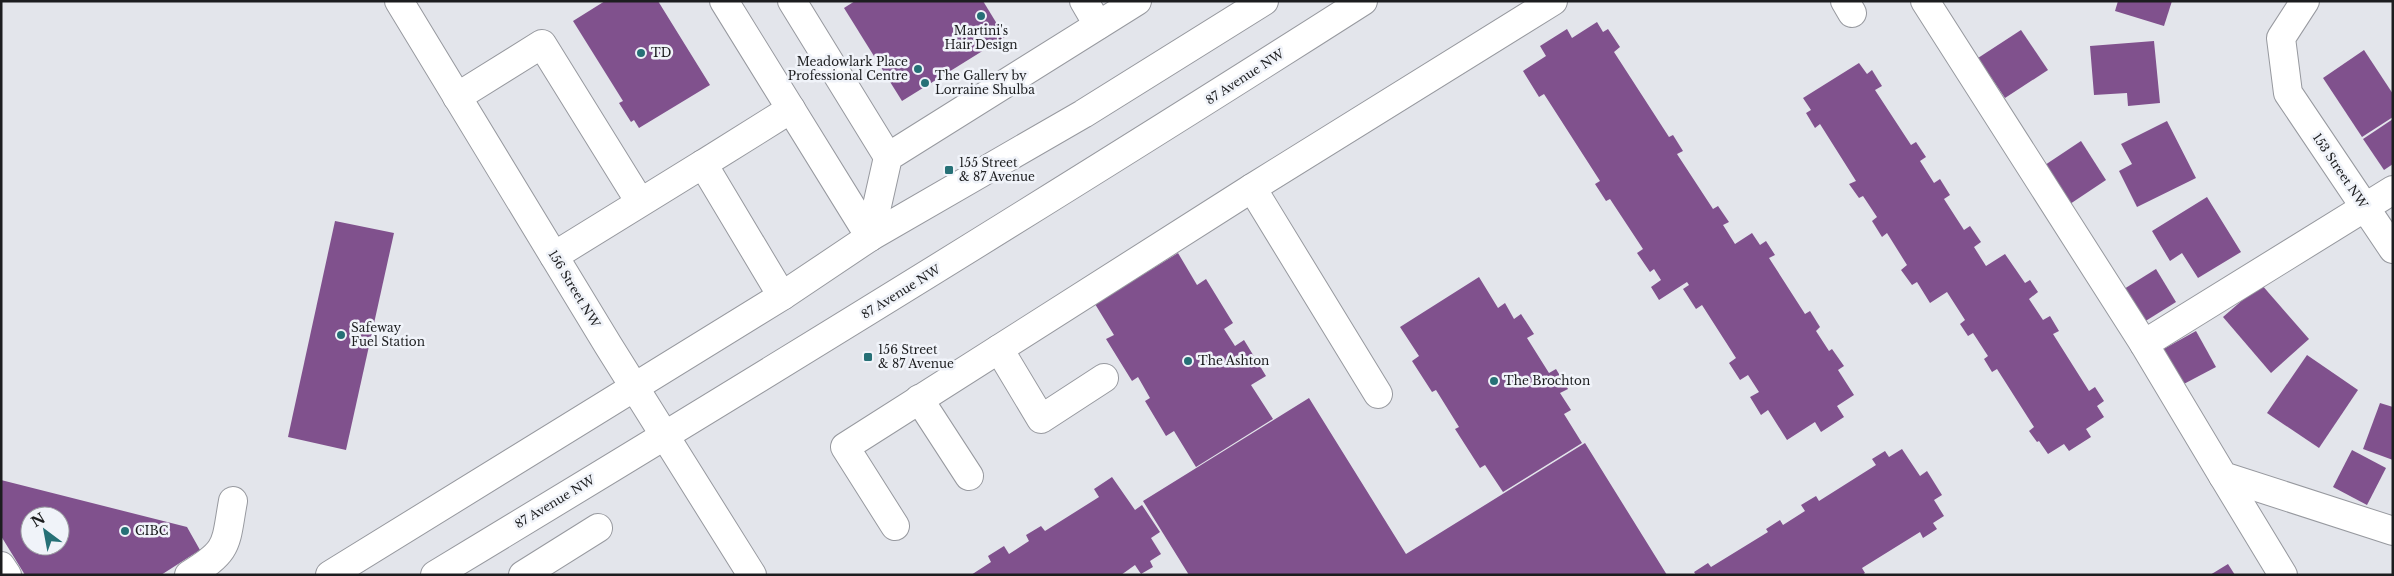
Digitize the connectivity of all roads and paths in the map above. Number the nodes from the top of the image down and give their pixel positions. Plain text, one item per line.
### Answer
1 (399, 1) edge
2 (724, 1) edge
3 (792, 1) edge
4 (1084, 1) edge
5 (1137, 1) edge
6 (1264, 1) edge
7 (1363, 1) edge
8 (1553, 1) edge
9 (1925, 1) edge
10 (2305, 1) edge
11 (1098, 25) junction
12 (458, 98) junction
13 (791, 110) junction
14 (888, 157) junction
15 (703, 164) junction
16 (1252, 188) junction
17 (2393, 190) edge
18 (640, 202) junction
19 (2365, 207) junction
20 (870, 237) junction
21 (2393, 248) edge
22 (554, 256) junction
23 (782, 296) junction
24 (2144, 344) junction
25 (999, 349) junction
26 (1104, 378) dead end
27 (634, 387) junction
28 (1378, 394) dead end
29 (920, 400) junction
30 (665, 436) junction
31 (969, 476) dead end
32 (2223, 476) junction
33 (233, 501) dead end
34 (895, 526) dead end
35 (598, 528) dead end
36 (2393, 531) edge
37 (1, 566) edge
38 (7, 575) edge
39 (189, 575) edge
40 (330, 575) edge
41 (435, 575) edge
42 (523, 575) edge
43 (752, 575) edge
44 (2283, 575) edge

1 - 12 main road, 156 Street NW
2 - 13 main road
3 - 14 main road
4 - 11 main road
5 - 11 main road
6 - 20 main road
7 - 30 main road, 87 Avenue NW
8 - 16 main road
9 - 24 main road
10 - 19 main road, 153 Street NW
11 - 14 main road
12 - 18 main road
12 - 22 main road, 156 Street NW
13 - 15 main road
13 - 20 main road
14 - 20 main road
15 - 18 main road
15 - 23 main road
16 - 25 main road
16 - 28 main road
17 - 19 main road
18 - 22 main road
19 - 21 main road, 153 Street NW
19 - 24 main road
20 - 23 main road
22 - 27 main road, 156 Street NW
23 - 27 main road
24 - 32 main road
25 - 26 main road
25 - 29 main road
27 - 30 main road, 156 Street NW
27 - 40 main road
29 - 31 main road
29 - 34 main road
30 - 41 main road, 87 Avenue NW
30 - 43 main road, 156 Street NW
32 - 36 main road
32 - 44 main road
33 - 39 main road
35 - 42 main road
37 - 38 main road

